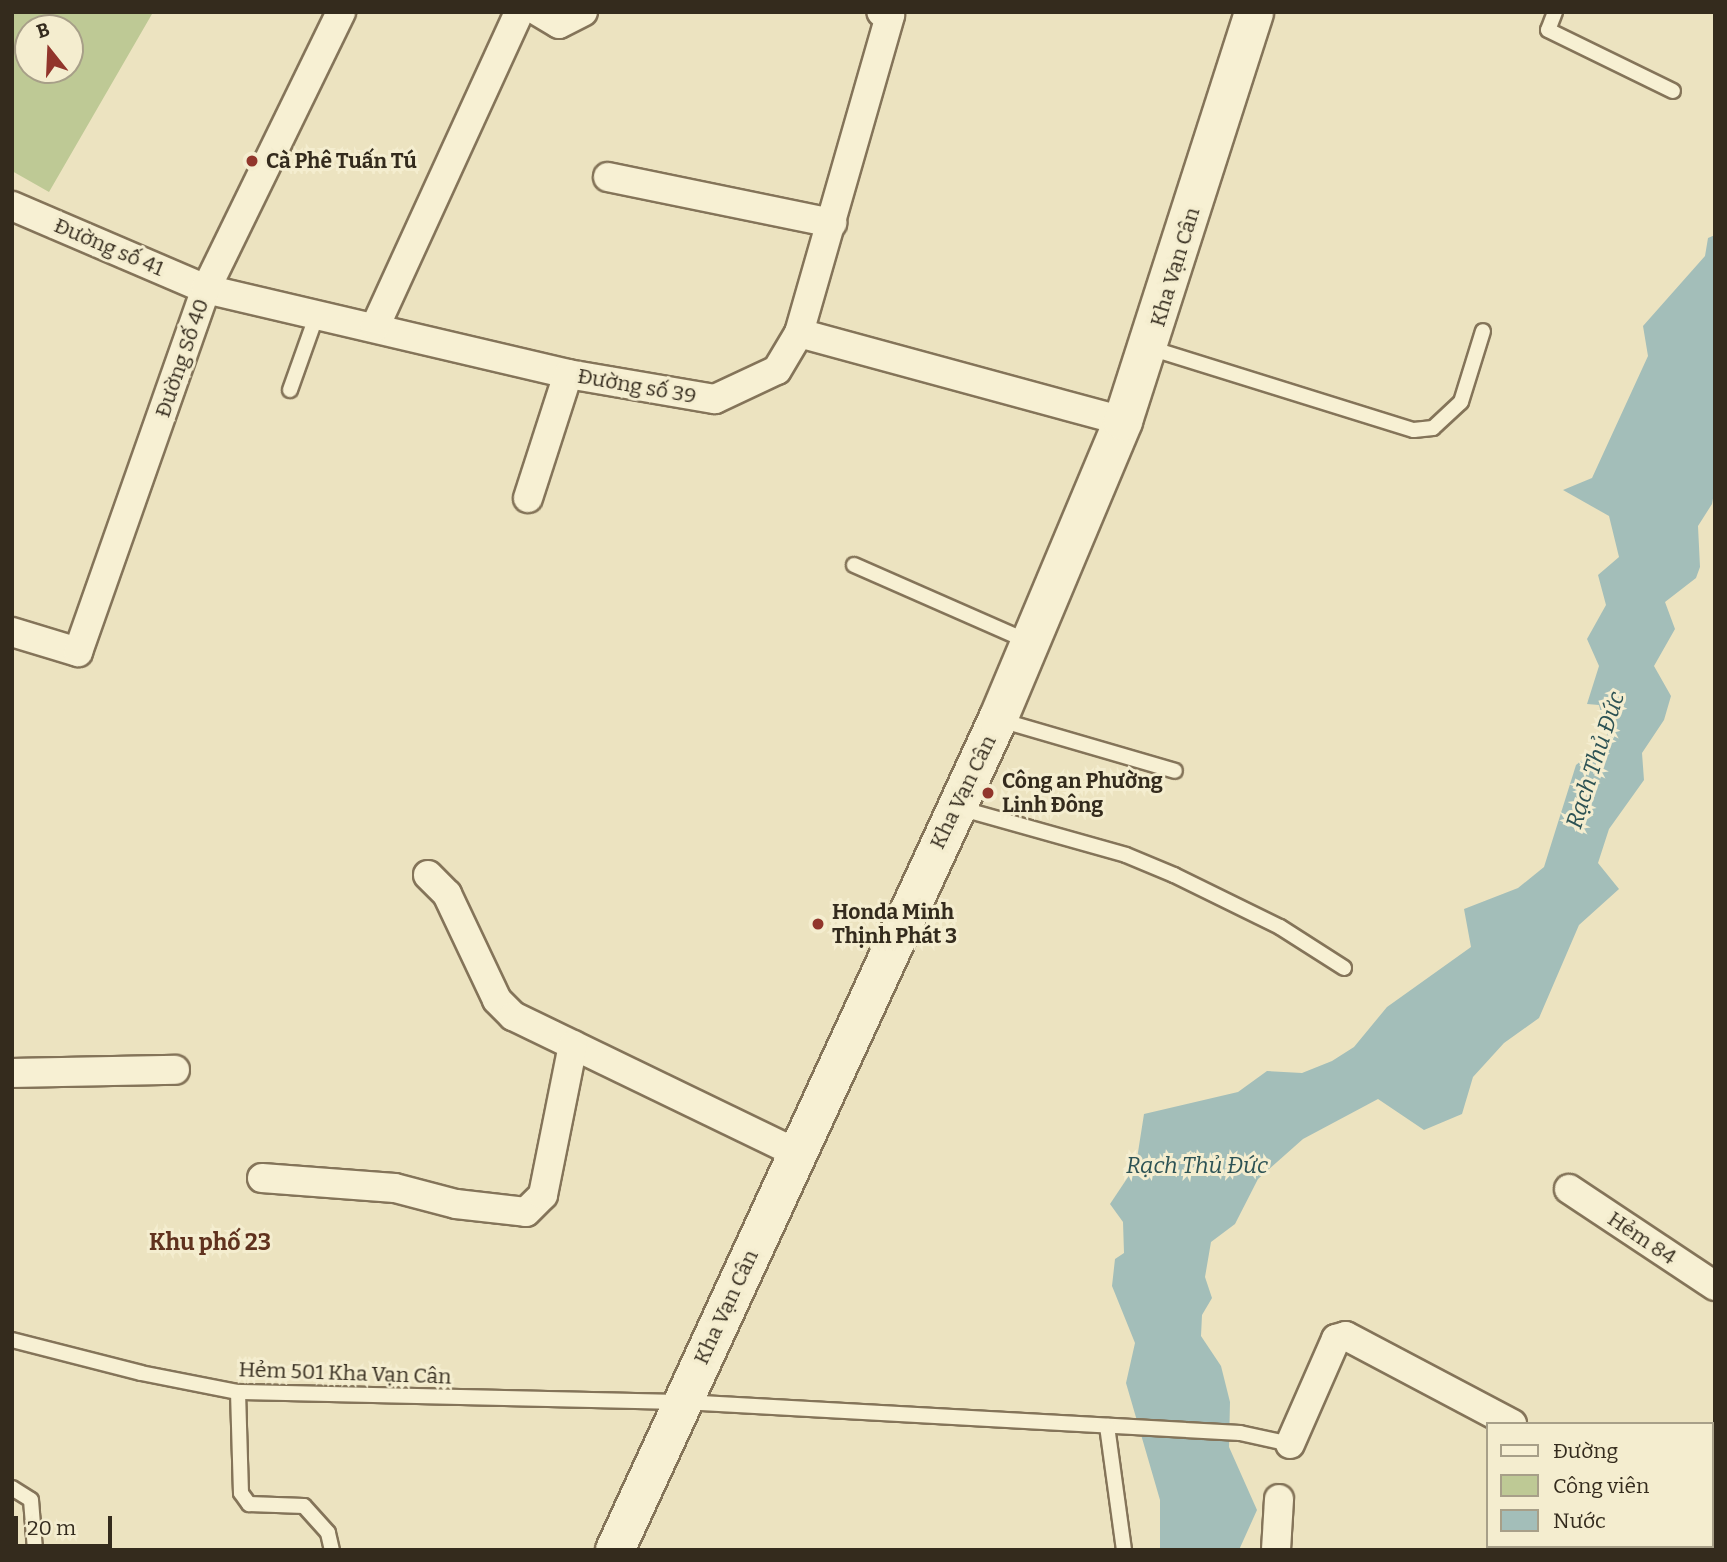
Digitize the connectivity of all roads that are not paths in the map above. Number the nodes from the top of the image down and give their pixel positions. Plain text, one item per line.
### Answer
1 (341, 12) edge
2 (519, 12) edge
3 (539, 12) edge
4 (583, 12) edge
5 (881, 12) edge
6 (1254, 12) edge
7 (1555, 12) edge
8 (1673, 91) dead end
9 (608, 177) dead end
10 (12, 206) edge
11 (832, 223) junction
12 (206, 289) junction
13 (317, 314) junction
14 (375, 327) junction
15 (1483, 331) dead end
16 (799, 333) junction
17 (1150, 348) junction
18 (568, 374) junction
19 (290, 390) dead end
20 (1123, 421) junction
21 (528, 498) dead end
22 (854, 565) dead end
23 (12, 632) edge
24 (1030, 642) junction
25 (998, 719) junction
26 (1175, 771) dead end
27 (954, 807) junction
28 (428, 874) dead end
29 (1344, 968) dead end
30 (573, 1045) junction
31 (176, 1070) dead end
32 (12, 1073) edge
33 (796, 1153) junction
34 (262, 1178) dead end
35 (1569, 1189) dead end
36 (1715, 1286) edge
37 (12, 1340) edge
38 (238, 1392) junction
39 (682, 1402) junction
40 (1508, 1422) edge
41 (1112, 1427) junction
42 (1290, 1444) joint
43 (12, 1488) edge
44 (1279, 1499) dead end
45 (35, 1550) edge
46 (332, 1550) edge
47 (615, 1550) edge
48 (1124, 1550) edge
49 (1276, 1550) edge

1 - 12 street, Đường Số 40
2 - 14 street
3 - 4 street
5 - 11 street, Đường số 39
6 - 17 main road, Kha Vạn Cân
7 - 8 lane
9 - 11 street
10 - 12 street, Đường số 41
11 - 16 street, Đường số 39
12 - 13 street, Đường số 39
12 - 23 street, Đường Số 40
13 - 14 street, Đường số 39
13 - 19 lane
14 - 18 street, Đường số 39
15 - 17 lane
16 - 18 street, Đường số 39
16 - 20 street
17 - 20 main road, Kha Vạn Cân
18 - 21 street
20 - 24 main road, Kha Vạn Cân
22 - 24 lane
24 - 25 main road, Kha Vạn Cân
25 - 26 lane
25 - 27 main road, Kha Vạn Cân
27 - 29 lane
27 - 33 main road, Kha Vạn Cân
28 - 30 street
30 - 33 street
30 - 34 street
31 - 32 street
33 - 39 main road, Kha Vạn Cân
35 - 36 street, Hẻm 84
37 - 38 lane, Hẻm 501 Kha Vạn Cân
38 - 39 lane, Hẻm 501 Kha Vạn Cân
38 - 46 lane
39 - 41 lane, Hẻm 501 Kha Vạn Cân
39 - 47 main road, Kha Vạn Cân
40 - 42 street
41 - 42 lane, Hẻm 501 Kha Vạn Cân
41 - 48 lane
43 - 45 lane
44 - 49 street

